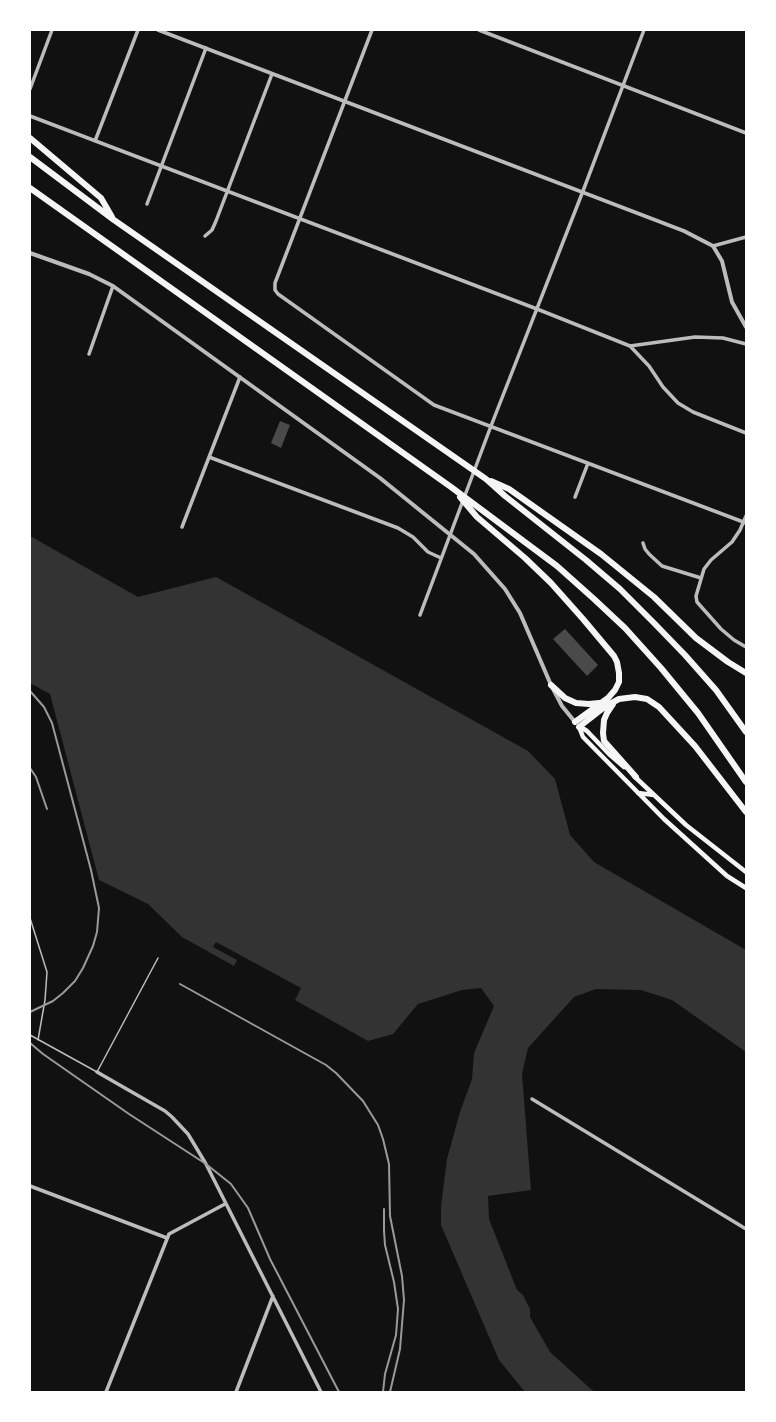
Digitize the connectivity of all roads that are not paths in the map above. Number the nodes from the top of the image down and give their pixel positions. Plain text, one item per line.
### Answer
1 (52, 30) edge
2 (138, 30) edge
3 (158, 30) edge
4 (372, 30) edge
5 (479, 30) edge
6 (644, 30) edge
7 (206, 48) junction
8 (272, 74) junction
9 (624, 85) junction
10 (30, 87) edge
11 (344, 101) junction
12 (30, 116) edge
13 (746, 133) edge
14 (30, 138) edge
15 (95, 141) junction
16 (30, 157) edge
17 (161, 166) junction
18 (30, 188) edge
19 (228, 191) junction
20 (583, 192) junction
21 (147, 204) dead end
22 (300, 219) junction
23 (114, 220) junction
24 (205, 236) dead end
25 (746, 237) edge
26 (714, 246) junction
27 (30, 253) edge
28 (113, 286) junction
29 (537, 309) junction
30 (746, 327) edge
31 (746, 344) edge
32 (630, 346) junction
33 (89, 354) dead end
34 (240, 377) junction
35 (491, 426) junction
36 (746, 433) edge
37 (209, 458) junction
38 (588, 463) junction
39 (486, 479) junction
40 (453, 489) junction
41 (575, 497) dead end
42 (746, 516) edge
43 (745, 523) edge
44 (182, 526) dead end
45 (450, 535) junction
46 (643, 542) dead end
47 (441, 558) junction
48 (701, 578) junction
49 (420, 615) dead end
50 (746, 647) edge
51 (746, 673) edge
52 (551, 685) junction
53 (619, 699) junction
54 (601, 702) junction
55 (577, 725) junction
56 (746, 732) edge
57 (636, 777) junction
58 (746, 782) edge
59 (638, 793) junction
60 (654, 795) junction
61 (745, 811) edge
62 (746, 872) edge
63 (746, 888) edge
64 (30, 918) edge
65 (158, 958) dead end
66 (30, 1035) edge
67 (38, 1040) junction
68 (97, 1072) junction
69 (532, 1098) dead end
70 (30, 1186) edge
71 (225, 1204) junction
72 (746, 1229) edge
73 (167, 1238) junction
74 (273, 1296) junction
75 (106, 1392) edge
76 (236, 1392) edge
77 (321, 1392) edge

1 - 10 street
2 - 15 street
3 - 7 street
4 - 11 street
5 - 9 street
6 - 9 street
7 - 8 street
7 - 17 street
8 - 11 street
8 - 19 street
9 - 13 street
9 - 20 street
11 - 20 street
11 - 22 street
12 - 15 street
14 - 23 highway
15 - 17 street
16 - 23 highway
17 - 19 street
17 - 21 street
18 - 40 highway
19 - 22 street
19 - 24 street
20 - 26 street
20 - 29 street
22 - 29 street
22 - 35 street
23 - 39 highway
25 - 26 street
26 - 30 street
27 - 28 street
28 - 33 street
28 - 34 street
29 - 32 street
29 - 35 street
31 - 32 street
32 - 36 street
34 - 37 street
34 - 45 street
35 - 38 street
35 - 45 street
37 - 44 street
37 - 47 street
38 - 41 street
38 - 43 street
39 - 51 highway
39 - 56 highway
40 - 54 highway
40 - 58 highway
42 - 43 street
43 - 48 street
45 - 47 street
45 - 52 street
46 - 48 street
47 - 49 street
48 - 50 street
52 - 54 highway
52 - 55 street
53 - 55 highway
53 - 57 highway
53 - 61 highway
54 - 55 highway
55 - 57 main road
55 - 59 main road
57 - 60 main road
59 - 60 main road
59 - 63 main road
60 - 62 main road
64 - 67 lane
65 - 68 lane
66 - 67 lane
67 - 68 lane
68 - 71 street
69 - 72 street
70 - 73 street
71 - 73 street
71 - 74 street
73 - 75 street
74 - 76 street
74 - 77 street

